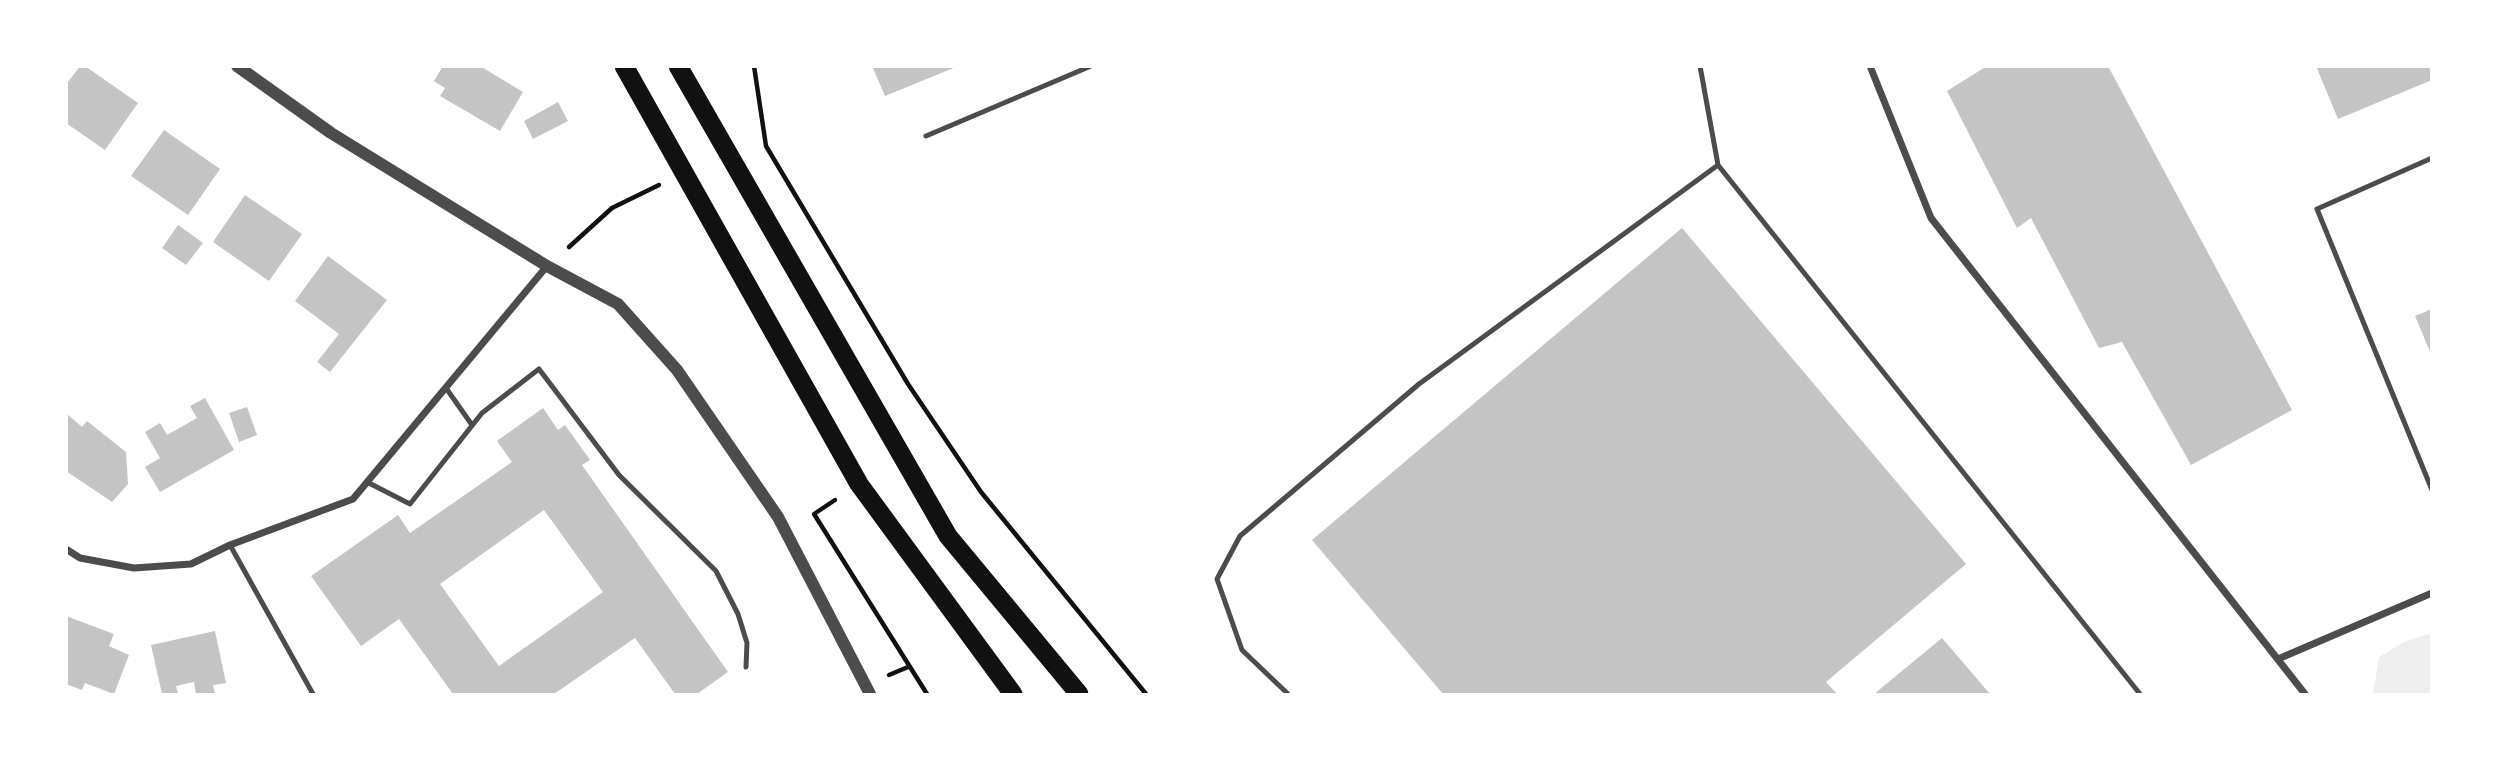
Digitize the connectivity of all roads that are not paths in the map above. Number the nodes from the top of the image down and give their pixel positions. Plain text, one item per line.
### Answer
1 (237, 66) edge
2 (624, 66) edge
3 (678, 66) edge
4 (1091, 66) edge
5 (1700, 66) edge
6 (1870, 66) edge
7 (926, 136) dead end
8 (2431, 158) edge
9 (1718, 165) junction
10 (547, 266) junction
11 (446, 388) junction
12 (472, 425) junction
13 (367, 482) junction
14 (2431, 490) edge
15 (230, 545) junction
16 (66, 549) edge
17 (2431, 593) edge
18 (2277, 659) junction
19 (746, 667) dead end
20 (313, 695) edge
21 (870, 695) edge
22 (1013, 695) edge
23 (1079, 695) edge
24 (1288, 695) edge
25 (2140, 695) edge
26 (2305, 695) edge

1 - 10 street
2 - 22 highway
3 - 23 highway
4 - 7 lane
5 - 9 lane
6 - 18 street
8 - 14 lane
9 - 24 lane
9 - 25 lane
10 - 11 street
10 - 21 street
11 - 12 lane
11 - 13 street
12 - 13 lane
12 - 19 lane
13 - 15 street
15 - 16 street
15 - 20 lane
17 - 18 street
18 - 26 street

